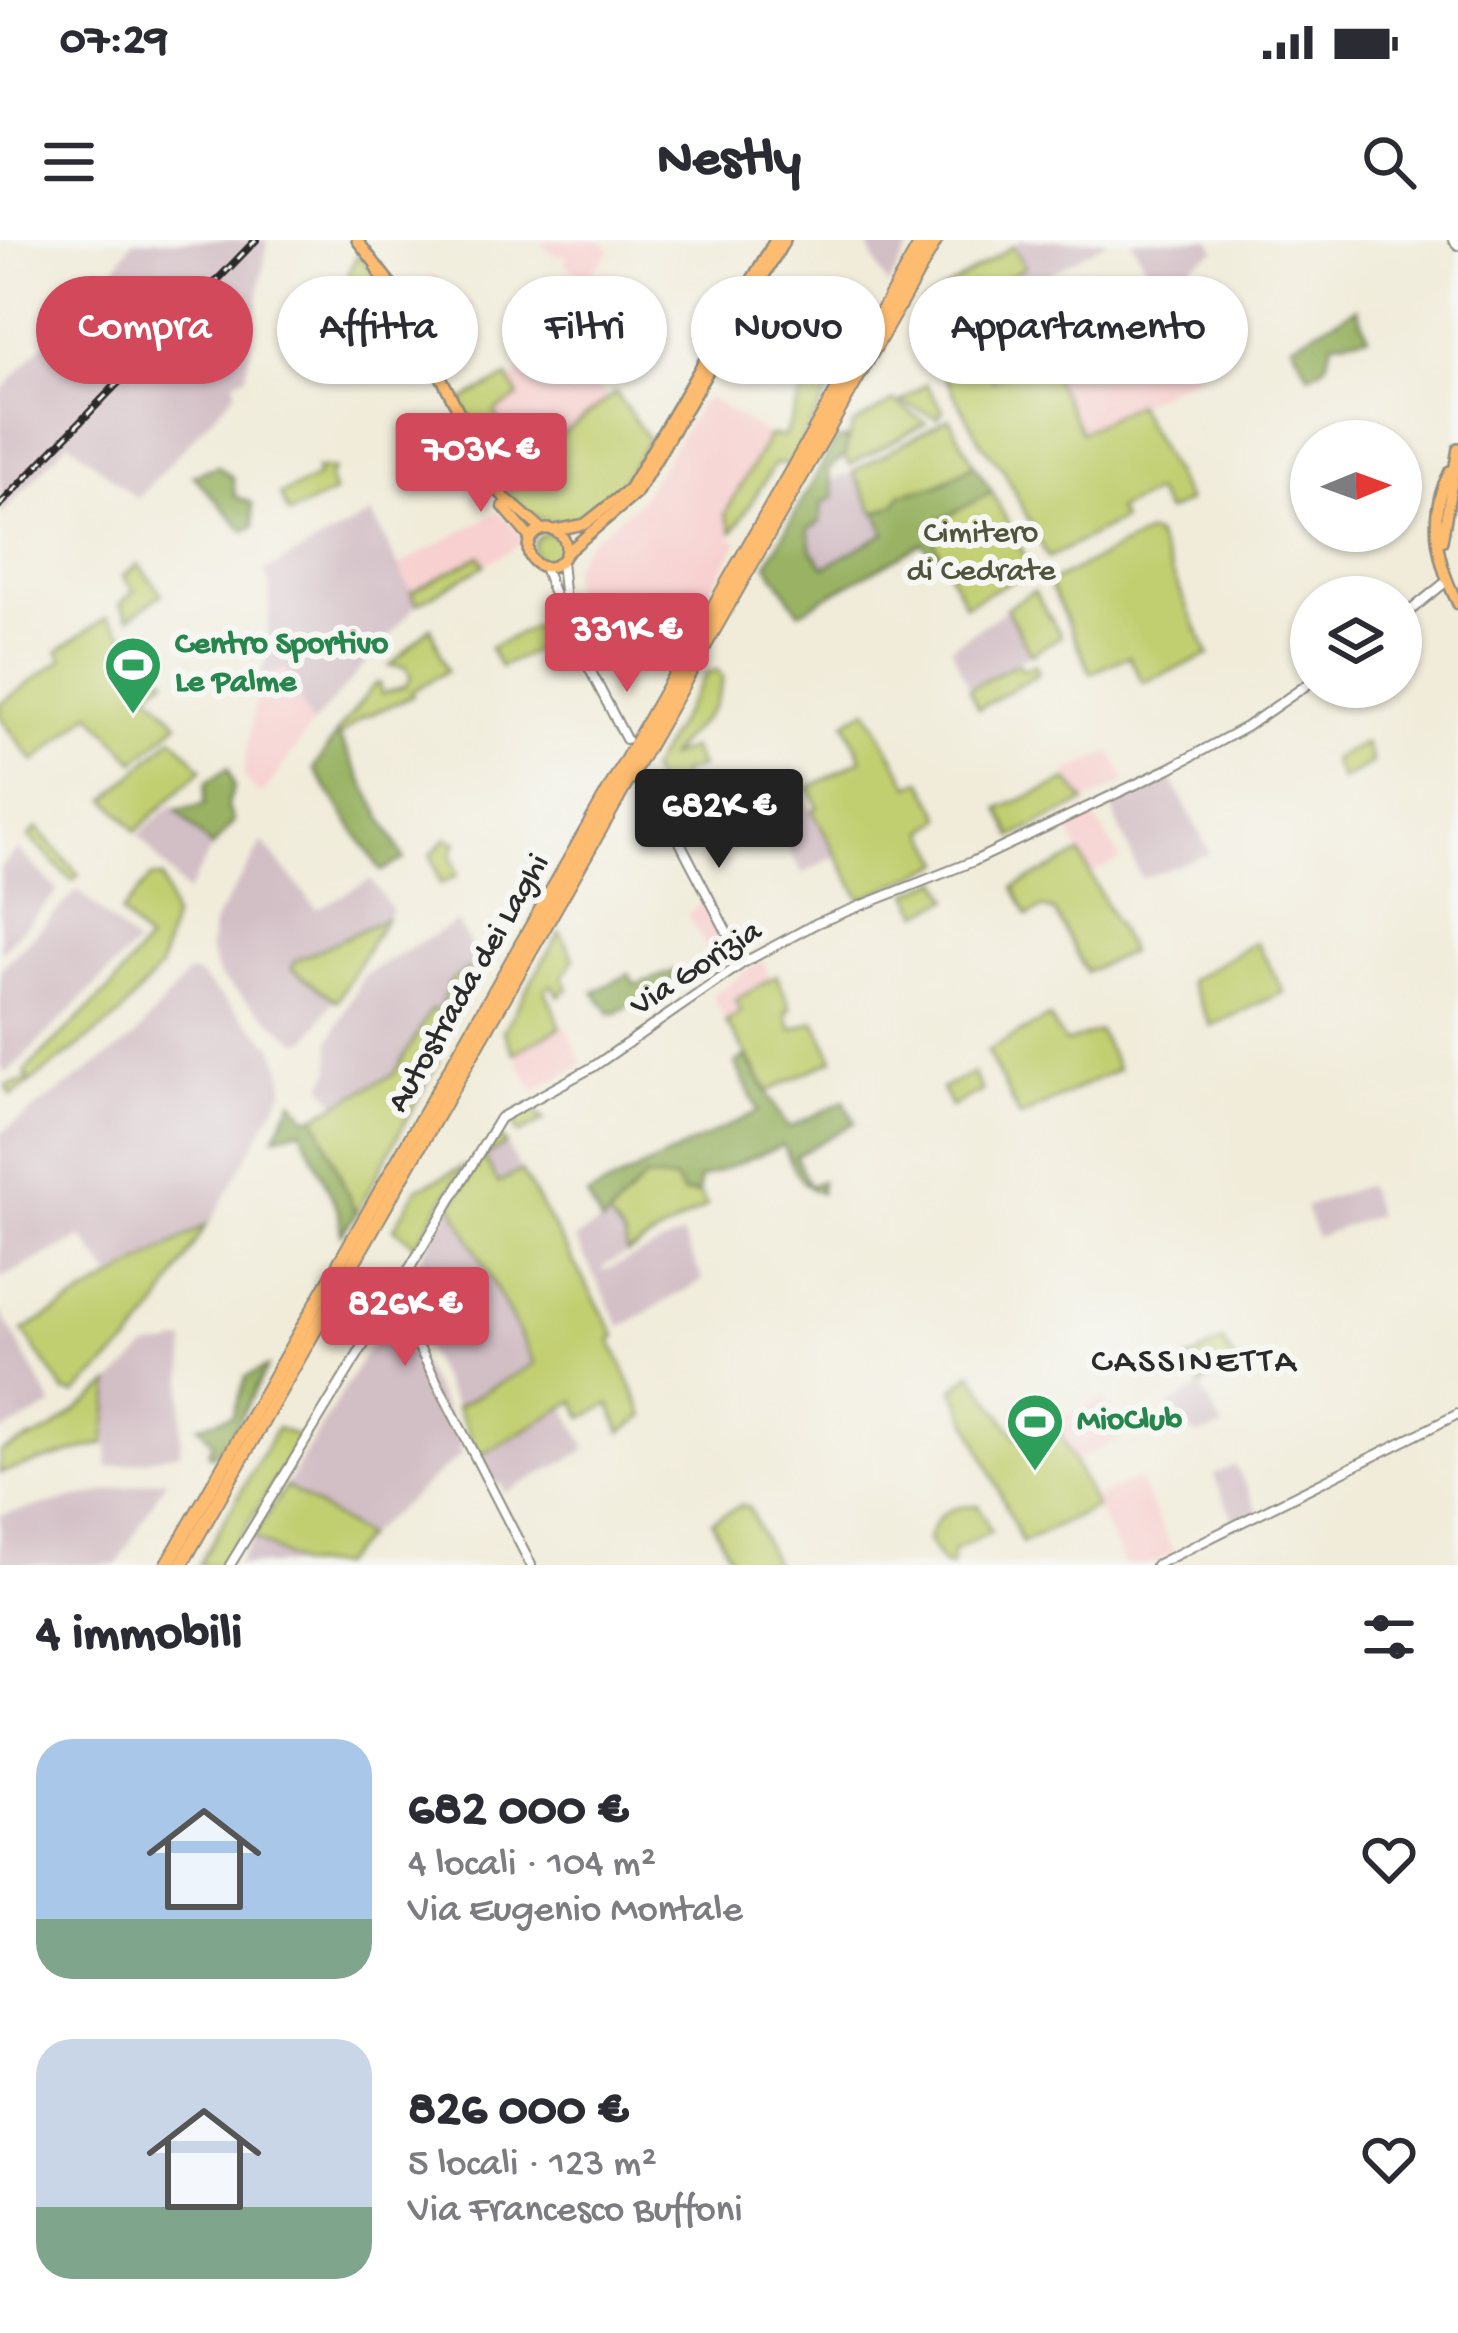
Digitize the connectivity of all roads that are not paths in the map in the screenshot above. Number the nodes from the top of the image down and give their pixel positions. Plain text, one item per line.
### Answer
1 (357, 240) edge
2 (775, 240) edge
3 (785, 240) edge
4 (923, 240) edge
5 (936, 240) edge
6 (374, 263) junction
7 (1458, 448) edge
8 (541, 529) junction
9 (555, 530) junction
10 (530, 538) junction
11 (563, 557) junction
12 (544, 567) junction
13 (1447, 581) junction
14 (1422, 601) edge
15 (1458, 604) edge
16 (568, 625) junction
17 (1290, 696) edge
18 (626, 739) dead end
19 (646, 779) dead end
20 (743, 963) junction
21 (397, 1303) junction
22 (1458, 1414) edge
23 (166, 1565) edge
24 (181, 1565) edge
25 (230, 1565) edge
26 (531, 1565) edge
27 (1156, 1565) edge

1 - 6 main road
2 - 9 main road
3 - 11 main road
4 - 23 highway, Autostrada dei Laghi
5 - 24 highway, Autostrada dei Laghi
6 - 8 main road
6 - 10 main road
7 - 13 main road
8 - 9 main road
8 - 10 main road
9 - 11 main road
10 - 12 main road
11 - 12 main road
11 - 16 street
12 - 16 street
13 - 14 street
13 - 15 main road
16 - 18 street
17 - 20 street, Via Gorizia
19 - 20 street
20 - 21 street, Via Gorizia
21 - 25 street, Via Gorizia
21 - 26 street
22 - 27 street

